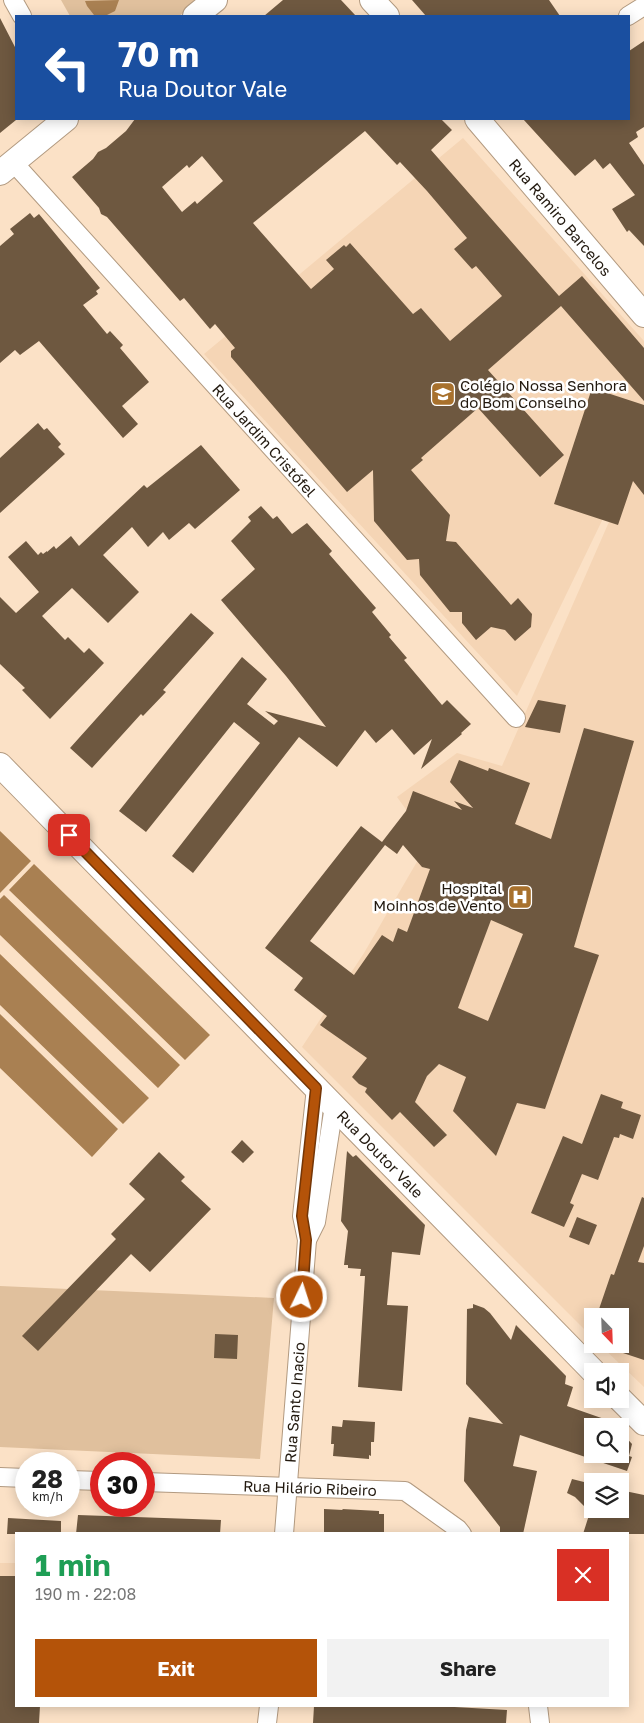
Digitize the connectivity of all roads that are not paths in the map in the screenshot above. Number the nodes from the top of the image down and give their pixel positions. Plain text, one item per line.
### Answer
1 (13, 0) edge
2 (215, 0) edge
3 (372, 0) edge
4 (644, 6) edge
5 (21, 15) edge
6 (196, 15) edge
7 (386, 15) edge
8 (630, 15) edge
9 (65, 120) edge
10 (478, 120) edge
11 (6, 167) edge
12 (644, 314) edge
13 (516, 718) dead end
14 (0, 765) edge
15 (316, 1088) junction
16 (334, 1106) junction
17 (306, 1240) junction
18 (585, 1363) edge
19 (629, 1408) edge
20 (644, 1423) edge
21 (0, 1477) edge
22 (15, 1478) edge
23 (155, 1482) edge
24 (289, 1487) junction
25 (284, 1532) edge
26 (460, 1532) edge
27 (269, 1707) edge
28 (538, 1707) edge
29 (267, 1723) edge
30 (540, 1723) edge

1 - 5 street
2 - 6 street
3 - 7 street
4 - 8 street
9 - 11 street
10 - 12 street, Rua Ramiro Barcelos
11 - 13 street, Rua Jardim Cristófel
14 - 15 street, Rua Doutor Vale
15 - 16 street, Rua Doutor Vale
15 - 17 street, Rua Santo Inacio
16 - 17 street, Rua Santo Inacio
16 - 18 street, Rua Doutor Vale
17 - 24 street, Rua Santo Inacio
19 - 20 street
21 - 22 street
23 - 24 street, Rua Hilário Ribeiro
24 - 25 street, Rua Santo Inacio
24 - 26 street, Rua Hilário Ribeiro
27 - 29 street
28 - 30 street

